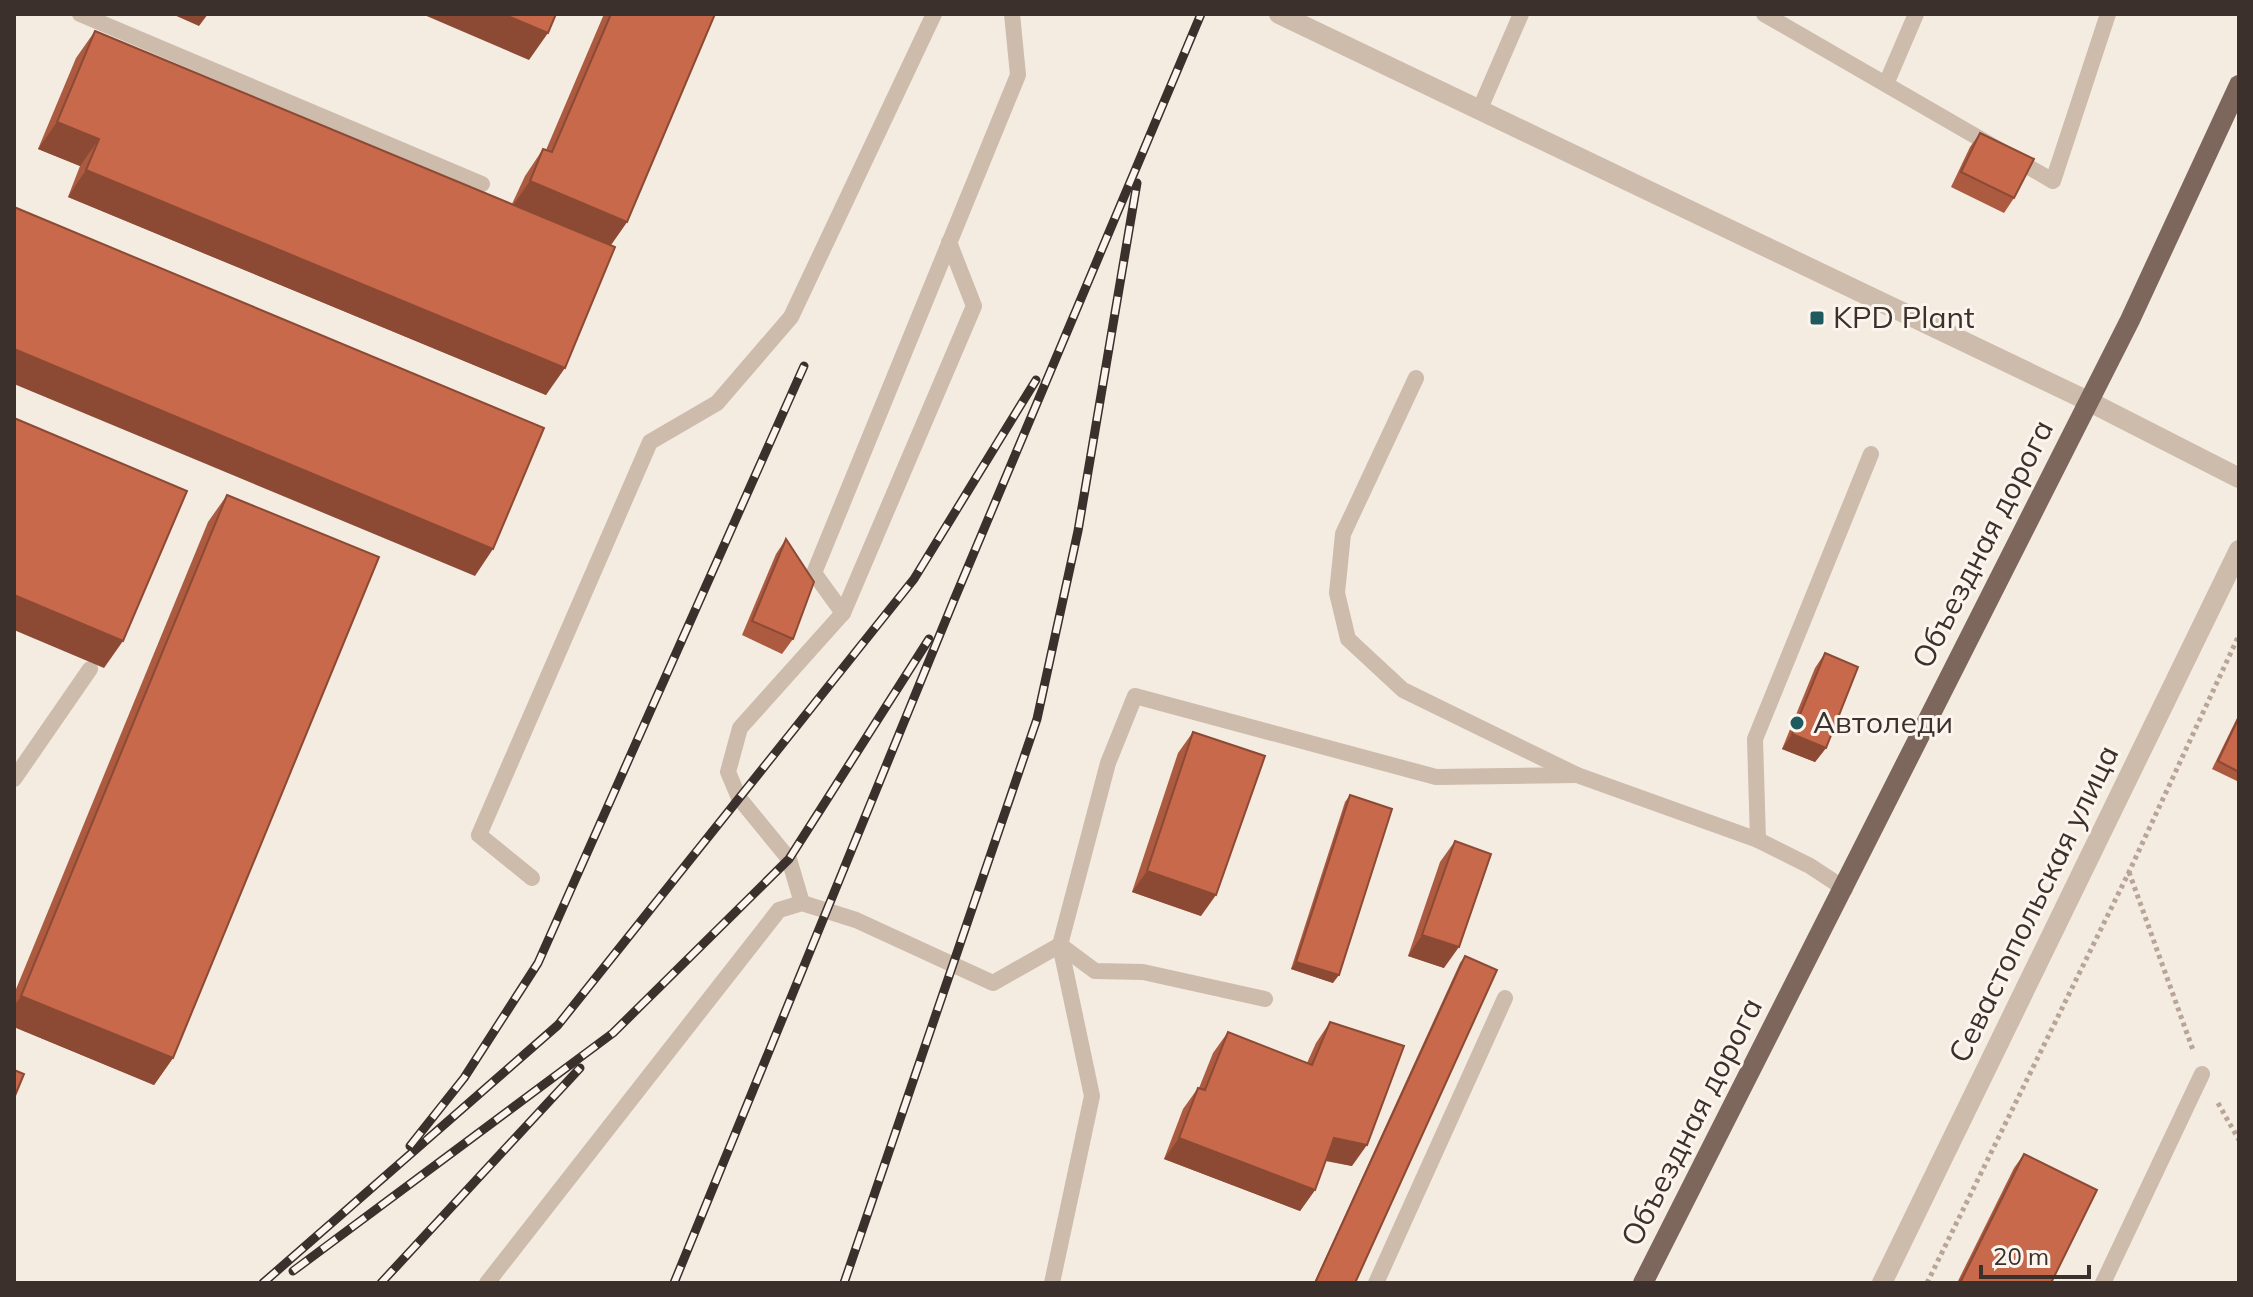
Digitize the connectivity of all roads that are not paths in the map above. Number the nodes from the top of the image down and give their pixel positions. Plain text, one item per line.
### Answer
1 (80, 14) edge
2 (934, 14) edge
3 (1012, 14) edge
4 (1279, 14) edge
5 (1521, 14) edge
6 (1764, 14) edge
7 (1916, 14) edge
8 (2108, 14) edge
9 (1886, 84) junction
10 (2239, 85) edge
11 (1479, 111) junction
12 (482, 184) dead end
13 (949, 242) junction
14 (1416, 378) dead end
15 (2088, 401) junction
16 (1871, 454) dead end
17 (2239, 478) edge
18 (2239, 550) edge
19 (843, 613) junction
20 (90, 669) dead end
21 (1577, 775) junction
22 (14, 779) edge
23 (1758, 840) junction
24 (532, 878) dead end
25 (1845, 889) junction
26 (802, 903) junction
27 (1060, 945) junction
28 (1505, 998) dead end
29 (1265, 999) dead end
30 (2202, 1074) road end
31 (487, 1283) edge
32 (1052, 1283) edge
33 (1376, 1283) edge
34 (1643, 1283) edge
35 (1882, 1283) edge
36 (2103, 1283) edge

1 - 12 lane
2 - 24 lane
3 - 13 lane
4 - 11 street
5 - 11 lane
6 - 9 lane
7 - 9 lane
8 - 9 lane
10 - 15 main road, Объездная дорога
11 - 15 street
13 - 19 lane
13 - 19 lane
14 - 21 lane
15 - 17 street
15 - 25 main road, Объездная дорога
16 - 23 lane
18 - 35 street, Севастопольская улица
19 - 26 lane
20 - 22 lane
21 - 23 lane
21 - 27 lane
23 - 25 lane
25 - 34 main road, Объездная дорога
26 - 27 lane
26 - 31 lane
27 - 29 lane
27 - 32 lane
28 - 33 lane
30 - 36 lane

